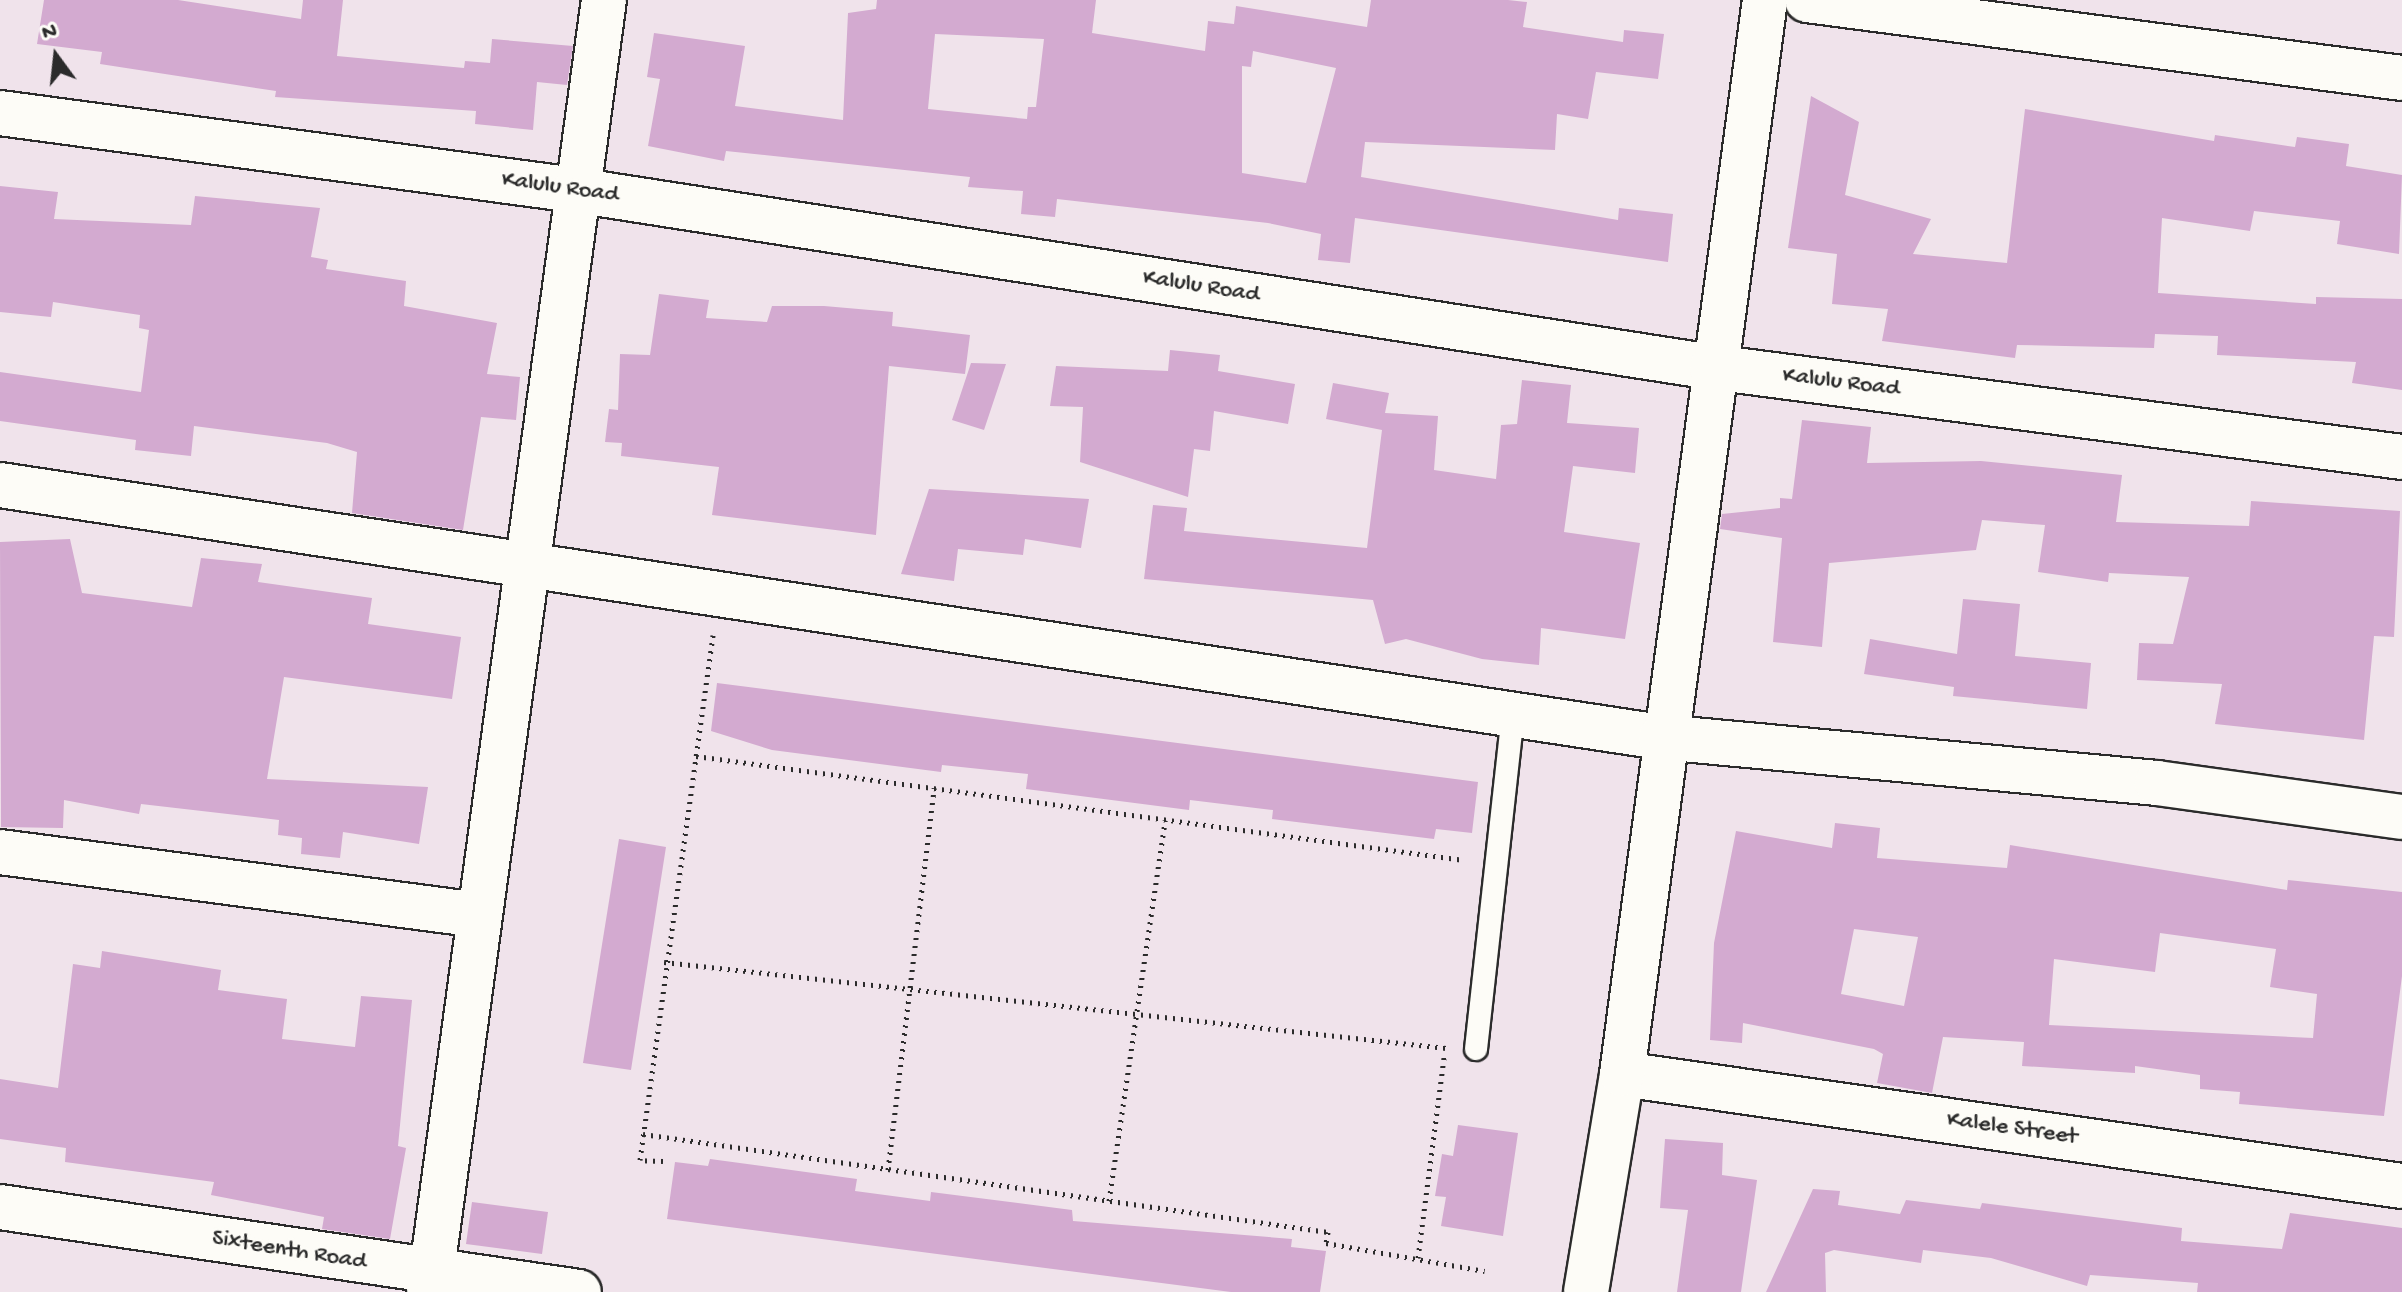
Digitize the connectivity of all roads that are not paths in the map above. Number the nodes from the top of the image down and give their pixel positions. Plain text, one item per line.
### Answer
1 (604, 0) edge
2 (1765, 0) edge
3 (1807, 0) edge
4 (2402, 78) edge
5 (0, 113) edge
6 (575, 190) junction
7 (1712, 367) junction
8 (2402, 457) edge
9 (0, 485) edge
10 (529, 564) junction
11 (1513, 716) junction
12 (1661, 737) junction
13 (2402, 817) edge
14 (0, 852) edge
15 (479, 915) junction
16 (1476, 1049) road end
17 (1622, 1074) junction
18 (2402, 1186) edge
19 (0, 1207) edge
20 (430, 1282) edge
21 (579, 1292) edge
22 (1586, 1292) edge

1 - 6 street
2 - 7 street
3 - 4 street
5 - 6 street, Kalulu Road
6 - 7 street, Kalulu Road
6 - 10 street
7 - 8 street, Kalulu Road
7 - 12 street
9 - 10 street
10 - 11 street
10 - 15 street
11 - 12 street
11 - 16 lane
12 - 13 street
12 - 17 street
14 - 15 street
15 - 20 street
17 - 18 street, Kalele Street
17 - 22 street
19 - 20 street, Sixteenth Road
20 - 21 street, Sixteenth Road

